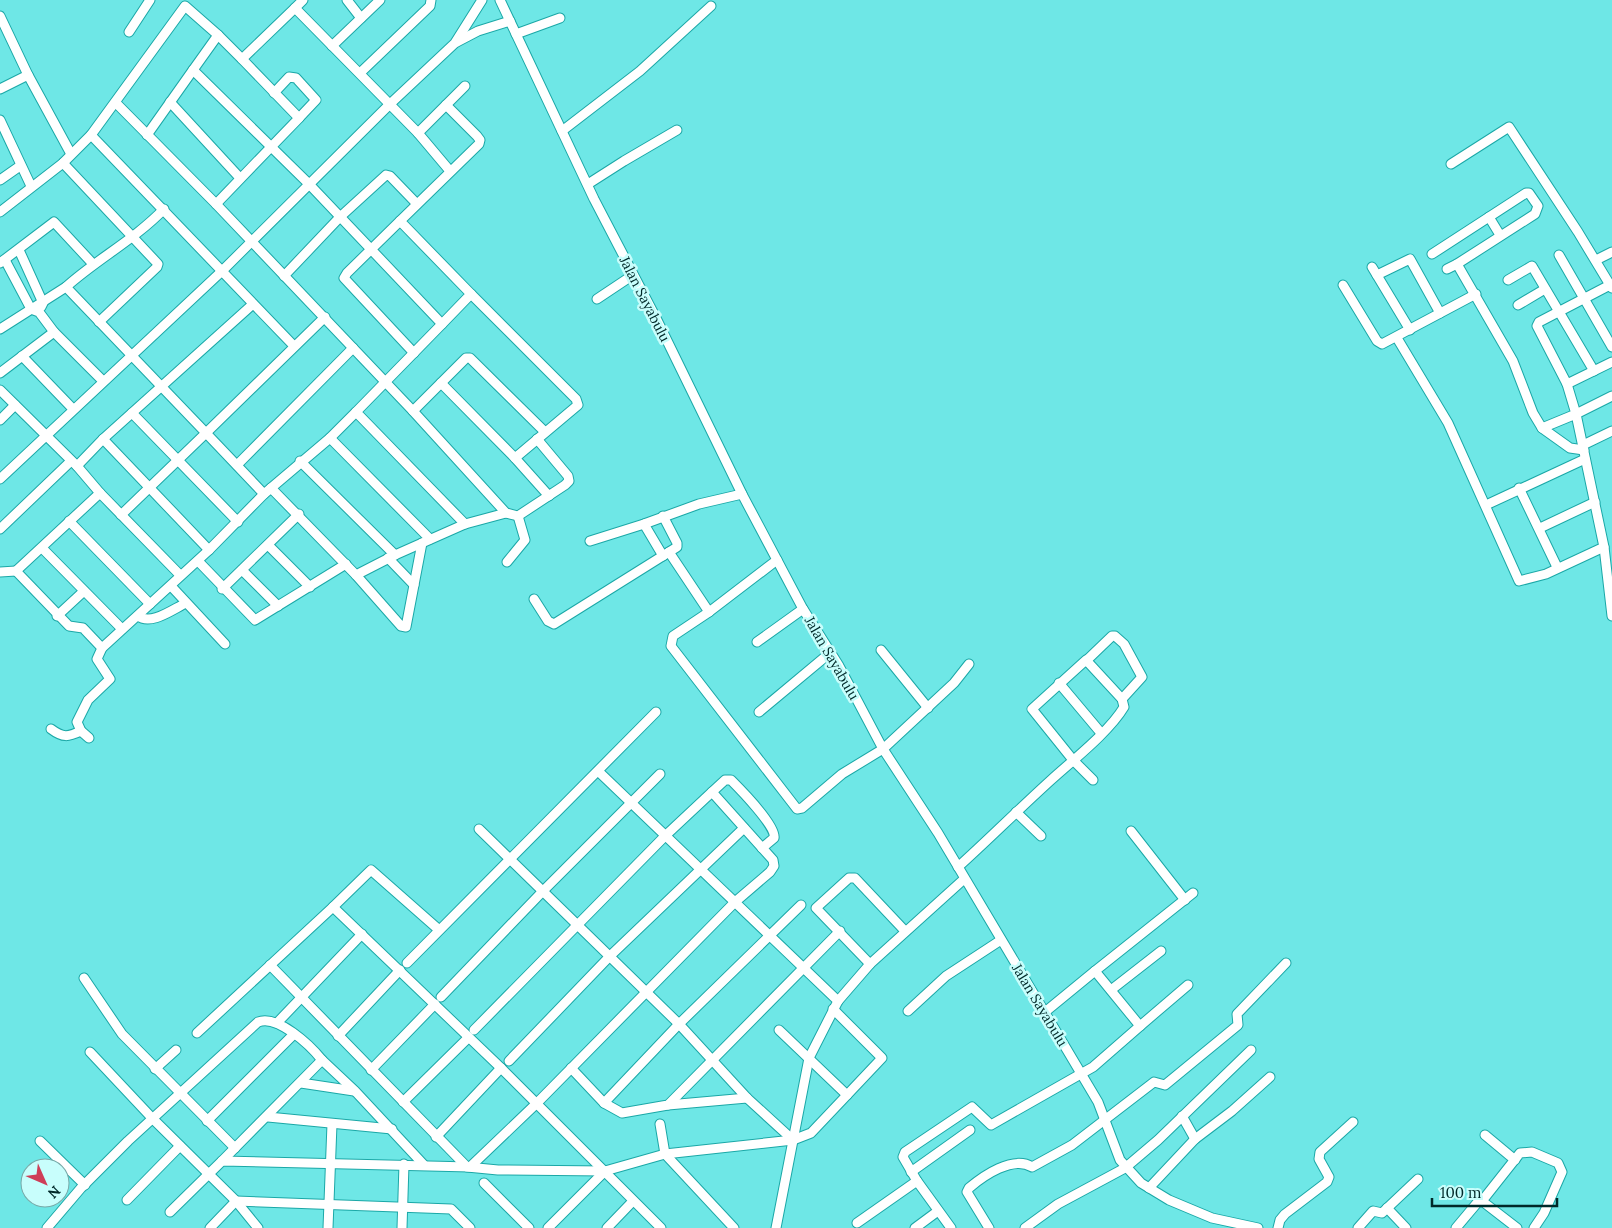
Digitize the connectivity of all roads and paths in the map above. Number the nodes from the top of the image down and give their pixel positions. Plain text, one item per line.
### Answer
1 (150, 0) edge
2 (303, 0) edge
3 (347, 0) edge
4 (380, 0) edge
5 (431, 0) edge
6 (482, 0) edge
7 (500, 0) edge
8 (711, 6) dead end
9 (295, 8) junction
10 (0, 16) edge
11 (361, 18) junction
12 (560, 18) dead end
13 (510, 21) junction
14 (129, 32) dead end
15 (516, 34) junction
16 (218, 35) junction
17 (455, 43) junction
18 (332, 46) junction
19 (242, 59) junction
20 (193, 70) junction
21 (360, 72) junction
22 (28, 75) junction
23 (465, 86) dead end
24 (0, 89) edge
25 (274, 93) junction
26 (170, 102) junction
27 (116, 103) junction
28 (390, 104) junction
29 (446, 105) junction
30 (299, 118) junction
31 (0, 120) edge
32 (562, 130) junction
33 (677, 130) dead end
34 (418, 133) junction
35 (91, 135) junction
36 (147, 135) junction
37 (272, 148) junction
38 (71, 154) junction
39 (62, 163) junction
40 (1452, 164) dead end
41 (20, 166) junction
42 (450, 171) junction
43 (240, 178) junction
44 (0, 180) edge
45 (309, 184) junction
46 (588, 184) junction
47 (31, 186) junction
48 (216, 204) junction
49 (417, 204) junction
50 (164, 209) junction
51 (0, 212) edge
52 (1489, 217) junction
53 (340, 218) junction
54 (400, 221) junction
55 (1500, 235) junction
56 (133, 238) junction
57 (252, 241) junction
58 (19, 250) junction
59 (371, 250) junction
60 (1612, 252) edge
61 (1432, 254) dead end
62 (1559, 256) dead end
63 (1596, 260) junction
64 (3, 261) edge
65 (93, 264) junction
66 (1457, 264) junction
67 (1447, 269) dead end
68 (222, 271) junction
69 (633, 275) junction
70 (284, 276) junction
71 (1508, 280) dead end
72 (1343, 285) dead end
73 (1611, 286) edge
74 (66, 288) junction
75 (1545, 289) junction
76 (471, 294) junction
77 (1476, 294) junction
78 (1583, 298) junction
79 (597, 299) dead end
80 (43, 303) junction
81 (253, 304) junction
82 (1518, 305) dead end
83 (35, 311) junction
84 (1440, 313) junction
85 (1558, 313) junction
86 (325, 317) junction
87 (99, 322) junction
88 (442, 324) junction
89 (1, 327) edge
90 (1410, 330) junction
91 (54, 332) junction
92 (1397, 338) junction
93 (294, 346) junction
94 (1612, 347) edge
95 (353, 348) junction
96 (414, 353) junction
97 (131, 355) junction
98 (22, 356) junction
99 (1612, 362) edge
100 (1594, 372) junction
101 (0, 373) edge
102 (103, 381) junction
103 (385, 383) junction
104 (441, 384) junction
105 (1568, 384) junction
106 (161, 386) junction
107 (0, 390) edge
108 (1612, 397) edge
109 (15, 406) junction
110 (73, 409) junction
111 (413, 411) junction
112 (356, 412) junction
113 (132, 413) junction
114 (1576, 414) junction
115 (0, 420) edge
116 (1542, 428) junction
117 (1612, 431) edge
118 (545, 432) junction
119 (206, 433) junction
120 (45, 436) junction
121 (330, 438) junction
122 (103, 439) junction
123 (537, 439) junction
124 (1584, 452) junction
125 (515, 458) junction
126 (177, 461) junction
127 (300, 462) junction
128 (74, 464) junction
129 (237, 465) junction
130 (0, 479) edge
131 (149, 487) junction
132 (1519, 488) junction
133 (267, 491) junction
134 (100, 493) junction
135 (742, 494) junction
136 (549, 496) junction
137 (1595, 502) junction
138 (1486, 505) junction
139 (506, 513) junction
140 (299, 514) junction
141 (121, 515) junction
142 (518, 516) junction
143 (663, 516) junction
144 (70, 521) junction
145 (238, 522) junction
146 (465, 524) junction
147 (644, 524) junction
148 (1540, 528) junction
149 (1601, 528) junction
150 (1612, 528) edge
151 (0, 529) edge
152 (590, 540) dead end
153 (426, 541) junction
154 (268, 545) junction
155 (42, 548) junction
156 (1604, 548) junction
157 (209, 550) junction
158 (666, 554) junction
159 (392, 556) junction
160 (777, 560) junction
161 (198, 561) junction
162 (506, 562) dead end
163 (346, 564) junction
164 (1557, 567) junction
165 (242, 570) junction
166 (16, 571) junction
167 (0, 572) edge
168 (180, 575) junction
169 (356, 575) junction
170 (414, 585) junction
171 (171, 586) junction
172 (310, 587) junction
173 (222, 589) junction
174 (84, 591) junction
175 (534, 598) dead end
176 (186, 602) junction
177 (150, 604) junction
178 (278, 606) junction
179 (803, 609) junction
180 (709, 612) junction
181 (57, 616) junction
182 (138, 616) junction
183 (1612, 616) edge
184 (122, 630) junction
185 (757, 642) dead end
186 (225, 644) dead end
187 (102, 648) junction
188 (881, 650) dead end
189 (831, 652) junction
190 (1088, 660) junction
191 (969, 664) dead end
192 (1059, 683) junction
193 (1122, 699) junction
194 (928, 708) junction
195 (656, 712) dead end
196 (759, 712) dead end
197 (51, 729) dead end
198 (80, 731) junction
199 (1101, 733) junction
200 (89, 738) dead end
201 (883, 749) junction
202 (1073, 760) junction
203 (598, 770) junction
204 (660, 774) dead end
205 (1092, 780) dead end
206 (712, 792) junction
207 (632, 803) junction
208 (1016, 812) junction
209 (744, 828) junction
210 (478, 829) dead end
211 (1131, 831) dead end
212 (664, 836) junction
213 (1041, 836) dead end
214 (762, 848) junction
215 (509, 859) junction
216 (958, 868) junction
217 (700, 870) junction
218 (964, 880) junction
219 (543, 891) junction
220 (1193, 893) dead end
221 (1185, 900) junction
222 (736, 902) junction
223 (801, 904) dead end
224 (333, 907) junction
225 (576, 926) junction
226 (438, 929) junction
227 (840, 931) junction
228 (905, 931) junction
229 (362, 934) junction
230 (769, 936) junction
231 (1001, 940) junction
232 (1161, 951) dead end
233 (610, 956) junction
234 (1286, 963) dead end
235 (870, 964) junction
236 (270, 965) junction
237 (404, 966) junction
238 (803, 970) junction
239 (1094, 971) junction
240 (84, 978) dead end
241 (1188, 984) dead end
242 (1110, 990) junction
243 (645, 992) junction
244 (301, 998) junction
245 (438, 1001) junction
246 (835, 1005) junction
247 (908, 1011) dead end
248 (1045, 1012) junction
249 (277, 1023) junction
250 (679, 1024) junction
251 (1140, 1026) junction
252 (779, 1030) dead end
253 (197, 1033) dead end
254 (294, 1034) junction
255 (471, 1034) junction
256 (338, 1036) junction
257 (176, 1050) dead end
258 (1251, 1050) dead end
259 (90, 1052) dead end
260 (809, 1058) junction
261 (322, 1060) junction
262 (509, 1061) dead end
263 (714, 1061) junction
264 (501, 1068) junction
265 (571, 1068) junction
266 (155, 1069) junction
267 (371, 1070) junction
268 (1081, 1073) junction
269 (1270, 1077) dead end
270 (301, 1083) junction
271 (354, 1090) junction
272 (180, 1092) junction
273 (847, 1095) junction
274 (747, 1098) junction
275 (403, 1102) junction
276 (537, 1103) junction
277 (604, 1103) junction
278 (668, 1105) junction
279 (1182, 1116) junction
280 (268, 1117) junction
281 (152, 1118) junction
282 (1106, 1118) junction
283 (207, 1121) junction
284 (1354, 1122) dead end
285 (332, 1124) junction
286 (660, 1124) dead end
287 (392, 1129) junction
288 (970, 1130) dead end
289 (1484, 1135) dead end
290 (436, 1137) junction
291 (1195, 1139) junction
292 (793, 1140) junction
293 (40, 1141) dead end
294 (180, 1146) junction
295 (235, 1148) junction
296 (665, 1154) junction
297 (1515, 1160) junction
298 (222, 1161) junction
299 (330, 1164) junction
300 (404, 1164) junction
301 (424, 1164) junction
302 (467, 1167) junction
303 (1125, 1168) junction
304 (605, 1170) junction
305 (911, 1172) junction
306 (209, 1174) junction
307 (1418, 1179) dead end
308 (917, 1181) junction
309 (484, 1183) dead end
310 (85, 1185) junction
311 (1149, 1188) junction
312 (127, 1200) dead end
313 (236, 1201) junction
314 (633, 1201) junction
315 (1482, 1202) junction
316 (328, 1205) junction
317 (403, 1207) junction
318 (1387, 1208) junction
319 (938, 1211) junction
320 (170, 1212) dead end
321 (856, 1223) dead end
322 (47, 1228) edge
323 (210, 1228) edge
324 (258, 1228) edge
325 (328, 1228) edge
326 (402, 1228) edge
327 (470, 1228) edge
328 (529, 1228) edge
329 (548, 1228) edge
330 (607, 1228) edge
331 (661, 1228) edge
332 (734, 1228) edge
333 (776, 1228) edge
334 (915, 1228) edge
335 (951, 1228) edge
336 (989, 1228) edge
337 (1025, 1228) edge
338 (1258, 1228) edge
339 (1278, 1228) edge
340 (1358, 1228) edge
341 (1406, 1228) edge
342 (1456, 1228) edge
343 (1518, 1228) edge
344 (1534, 1228) edge

1 - 14 street
2 - 9 street
3 - 11 street
4 - 11 street
5 - 21 street
6 - 17 street
7 - 13 street, Jalan Sayabulu
8 - 32 street
9 - 18 street
9 - 19 street
10 - 22 street
11 - 18 street
12 - 15 street
13 - 15 street, Jalan Sayabulu
13 - 17 street
15 - 32 street, Jalan Sayabulu
16 - 19 street
16 - 20 street
16 - 27 street
17 - 28 street
18 - 21 street
19 - 25 street
20 - 26 street
20 - 37 street
21 - 28 street
22 - 24 street
22 - 38 street
23 - 29 street
25 - 30 street
25 - 30 street
26 - 36 street
26 - 43 street
27 - 35 street
27 - 36 street
28 - 34 street
28 - 45 street
29 - 34 street
29 - 42 street
30 - 37 street
31 - 41 street
32 - 46 street, Jalan Sayabulu
33 - 46 street
34 - 42 street
35 - 38 street
35 - 50 street
36 - 48 street
37 - 43 street
37 - 45 street
38 - 39 street
39 - 47 street
39 - 56 street
40 - 63 street
41 - 44 street
41 - 47 street
42 - 49 street
43 - 48 street
45 - 53 street
45 - 57 street
46 - 69 street, Jalan Sayabulu
47 - 51 street
48 - 57 street
49 - 53 street
49 - 54 street
50 - 56 street
50 - 68 street
52 - 55 street
52 - 55 street
52 - 61 street
53 - 59 street
53 - 70 street
54 - 59 street
54 - 76 street
55 - 66 street
56 - 65 street
56 - 87 street
57 - 68 street
57 - 70 street
58 - 64 street
58 - 65 street
58 - 80 street
59 - 88 street
59 - 96 street
60 - 63 street
62 - 78 street
63 - 73 street
64 - 83 street
65 - 74 street
66 - 67 street
66 - 77 street
68 - 81 street
68 - 97 street
69 - 79 street
69 - 135 street, Jalan Sayabulu
70 - 86 street
71 - 75 street
72 - 92 street
73 - 78 street
74 - 80 street
74 - 87 street
75 - 82 street
75 - 85 street
76 - 88 street
76 - 118 street
77 - 84 street
77 - 116 street
78 - 85 street
78 - 94 street
80 - 83 street
81 - 93 street
81 - 106 street
83 - 89 street
83 - 91 street
84 - 90 street
84 - 90 street
85 - 100 street
85 - 105 street
86 - 93 street
86 - 95 street
87 - 97 street
88 - 96 street
90 - 92 street
91 - 98 street
91 - 102 street
92 - 138 street
93 - 119 street
95 - 103 street
95 - 129 street
96 - 103 street
97 - 102 street
97 - 106 street
98 - 101 street
98 - 110 street
99 - 100 street
100 - 105 street
102 - 110 street
103 - 111 street
103 - 112 street
104 - 111 street
104 - 118 street
104 - 125 street
105 - 114 street
106 - 113 street
106 - 119 street
107 - 109 street
108 - 114 street
109 - 115 street
109 - 120 street
110 - 120 street
111 - 139 street
112 - 121 street
112 - 146 street
113 - 122 street
113 - 126 street
114 - 116 street
114 - 124 street
116 - 124 street
117 - 124 street
118 - 123 street
119 - 126 street
119 - 129 street
120 - 128 street
120 - 130 street
121 - 127 street
121 - 153 street
122 - 128 street
122 - 131 street
123 - 125 street
123 - 136 street
124 - 132 street
124 - 137 street
125 - 136 street
126 - 131 street
126 - 145 street
127 - 133 street
127 - 159 street
128 - 134 street
128 - 151 street
129 - 133 street
131 - 141 street
131 - 157 street
132 - 138 street
132 - 148 street
133 - 140 street
133 - 145 street
134 - 141 street
134 - 144 street
135 - 143 street
135 - 160 street, Jalan Sayabulu
136 - 142 street
137 - 148 street
137 - 149 street
138 - 164 street
139 - 142 street
139 - 146 street
140 - 154 street
140 - 163 street
141 - 168 street
142 - 162 street
143 - 147 street
143 - 158 street
144 - 155 street
144 - 177 street
145 - 157 street
146 - 153 street
147 - 152 street
147 - 158 street
148 - 164 street
149 - 150 street
149 - 156 street
153 - 159 street
153 - 170 street
154 - 165 street
154 - 172 street
155 - 166 street
155 - 174 street
156 - 164 street
156 - 183 street
157 - 161 street
158 - 175 street
158 - 180 street
159 - 169 street
159 - 170 street
160 - 179 street, Jalan Sayabulu
160 - 180 street
161 - 168 street
161 - 173 street
163 - 169 street
163 - 172 street
165 - 173 street
165 - 178 street
166 - 167 street
166 - 181 street
168 - 171 street
169 - 170 street
171 - 176 street
171 - 177 street
172 - 178 street
173 - 178 street
174 - 181 street
174 - 184 street
176 - 182 street
176 - 186 street
177 - 182 street
179 - 185 street
179 - 189 street, Jalan Sayabulu
180 - 201 street
181 - 187 street
182 - 184 street
184 - 187 street
187 - 198 street
188 - 194 street
189 - 196 street
189 - 201 street, Jalan Sayabulu
190 - 192 street
190 - 193 street
190 - 193 street
191 - 194 street
192 - 199 street
192 - 202 street
193 - 199 street
194 - 201 street
195 - 203 street
197 - 198 street
198 - 200 street
199 - 202 street
201 - 216 street, Jalan Sayabulu
202 - 205 street
202 - 208 street
203 - 207 street
203 - 215 street
204 - 207 street
206 - 209 street
206 - 212 street
206 - 214 street
207 - 212 street
207 - 219 street
208 - 213 street
208 - 216 street
209 - 214 street
209 - 217 street
210 - 215 street
211 - 221 street
212 - 217 street
212 - 225 street
214 - 222 street
215 - 219 street
215 - 226 street
216 - 218 street, Jalan Sayabulu
217 - 222 street
217 - 233 street
218 - 228 street
218 - 231 street, Jalan Sayabulu
219 - 225 street
219 - 245 street
220 - 221 street
221 - 239 street
222 - 230 street
222 - 243 street
223 - 230 street
224 - 226 street
224 - 229 street
224 - 236 street
225 - 233 street
225 - 255 street
226 - 237 street
227 - 228 street
227 - 235 street
227 - 238 street
228 - 235 street
229 - 237 street
229 - 244 street
230 - 238 street
230 - 250 street
231 - 247 street
231 - 248 street, Jalan Sayabulu
232 - 242 street
233 - 243 street
233 - 262 street
234 - 282 street
235 - 246 street
236 - 244 street
236 - 253 street
237 - 245 street
237 - 256 street
238 - 246 street
238 - 263 street
239 - 242 street
239 - 248 street
240 - 266 street
241 - 251 street
242 - 251 street
243 - 250 street
243 - 265 street
244 - 249 street
244 - 256 street
245 - 255 street
245 - 267 street
246 - 260 street
246 - 273 street
248 - 268 street, Jalan Sayabulu
249 - 254 street
249 - 272 street
250 - 263 street
250 - 277 street
251 - 268 street
252 - 260 street
254 - 261 street
254 - 283 street
255 - 264 street
255 - 275 street
256 - 267 street
257 - 266 street
258 - 279 street
259 - 281 street
260 - 273 street
260 - 292 street
261 - 270 street
261 - 271 street
263 - 274 street
263 - 278 street
264 - 276 street
264 - 290 street
265 - 276 street
265 - 277 street
266 - 272 street
267 - 275 street
268 - 282 street, Jalan Sayabulu
268 - 305 street
269 - 291 street
270 - 271 street
270 - 280 street
271 - 287 street
272 - 281 street
272 - 283 street
273 - 292 street
274 - 278 street
274 - 292 street
275 - 290 street
276 - 302 street
276 - 304 street
277 - 278 street
279 - 291 street
279 - 303 street
280 - 285 street
280 - 295 street
281 - 294 street
281 - 310 street
282 - 303 street, Jalan Sayabulu
282 - 336 street
283 - 295 street
284 - 339 street
285 - 287 street
285 - 299 street
286 - 296 street
287 - 301 street
288 - 305 street
289 - 297 street
290 - 302 street
291 - 311 street
292 - 296 street
292 - 333 street
293 - 310 street
294 - 306 street
294 - 312 street
295 - 298 street
296 - 304 street
296 - 332 street
297 - 315 street
297 - 344 street
298 - 299 street
298 - 306 street
299 - 300 street
299 - 316 street
300 - 301 street
300 - 317 street
301 - 302 street
302 - 304 street
303 - 311 street, Jalan Sayabulu
303 - 337 street
304 - 314 street
304 - 329 street
305 - 308 street
306 - 313 street
306 - 320 street
307 - 318 street
308 - 319 street
308 - 321 street
309 - 328 street
310 - 322 street
311 - 338 street, Jalan Sayabulu
313 - 316 street
313 - 323 street
313 - 324 street
314 - 330 street
314 - 331 street
315 - 342 street
315 - 343 street
316 - 317 street
316 - 325 street
317 - 326 street
317 - 327 street
318 - 340 street
318 - 341 street
319 - 334 street
319 - 335 street

